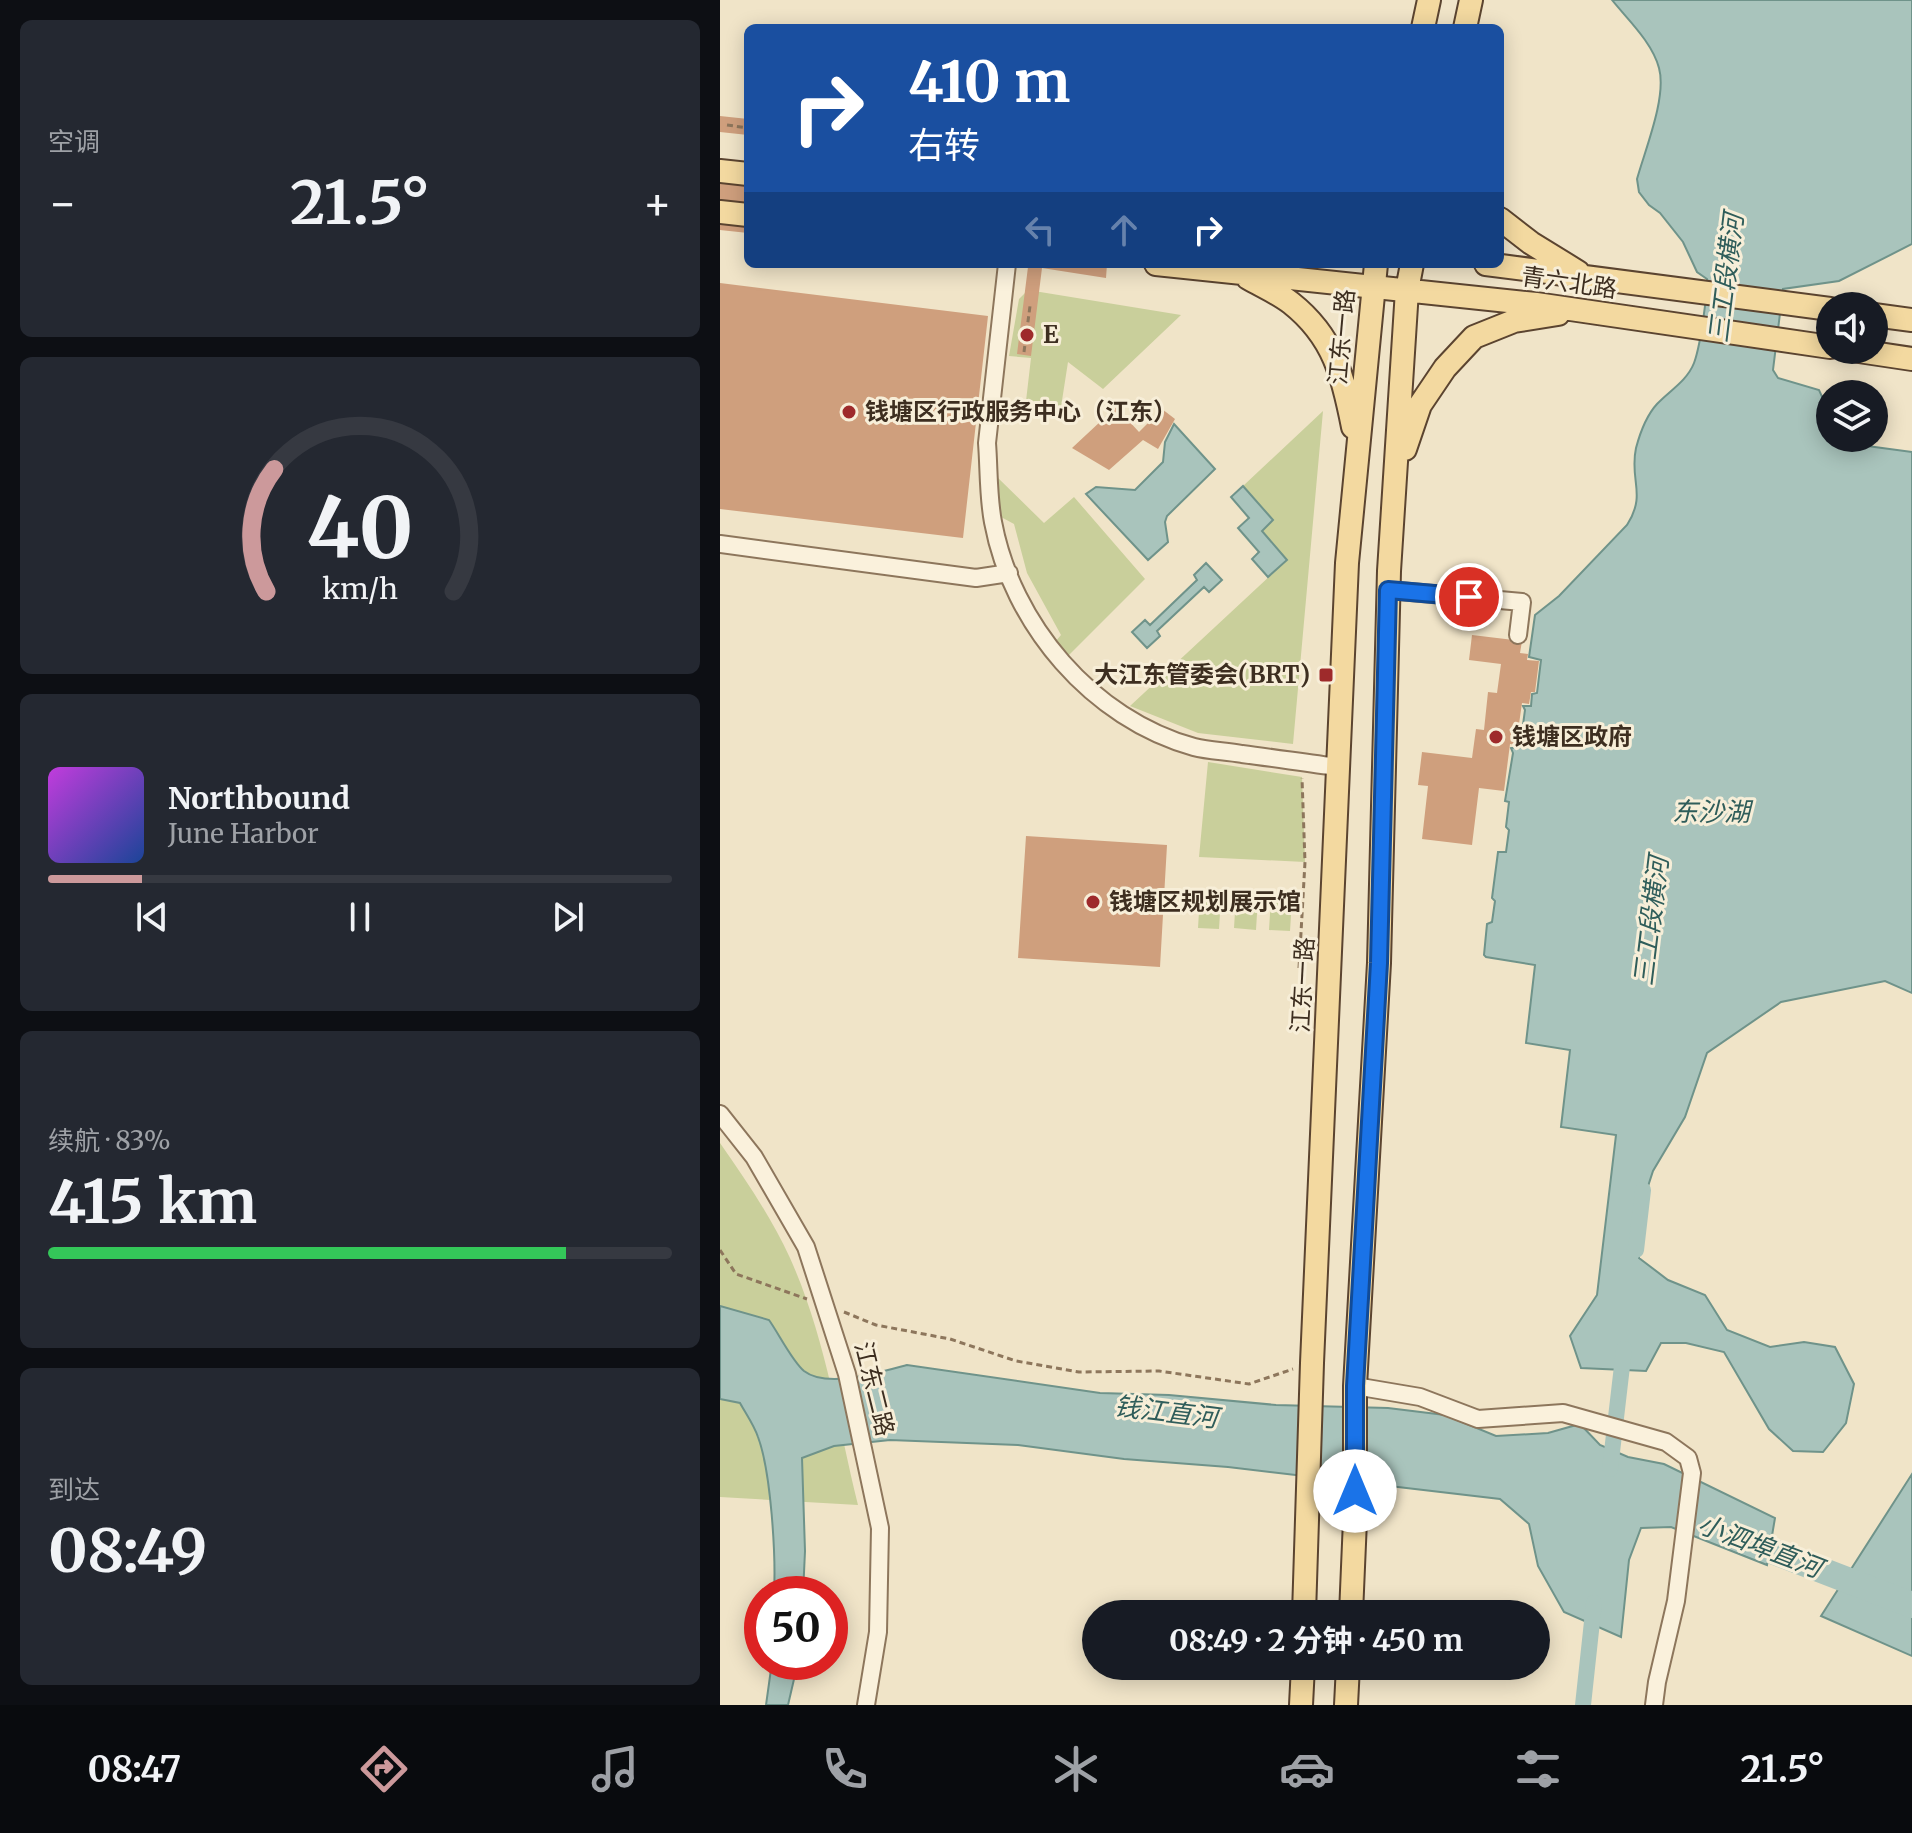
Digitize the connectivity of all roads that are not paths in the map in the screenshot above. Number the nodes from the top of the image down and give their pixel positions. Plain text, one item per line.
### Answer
1 (1429, 0) edge
2 (1471, 0) edge
3 (1424, 24) edge
4 (1466, 24) edge
5 (720, 171) edge
6 (744, 174) edge
7 (720, 212) edge
8 (744, 215) edge
9 (1504, 222) edge
10 (1504, 266) edge
11 (1007, 268) edge
12 (1193, 268) edge
13 (1375, 268) edge
14 (1411, 268) edge
15 (1240, 273) junction
16 (1586, 277) junction
17 (1373, 287) junction
18 (1407, 290) junction
19 (1816, 307) edge
20 (1583, 311) junction
21 (1888, 317) edge
22 (1912, 320) edge
23 (1816, 345) edge
24 (1888, 355) edge
25 (1912, 359) edge
26 (1358, 450) junction
27 (1395, 477) junction
28 (720, 544) edge
29 (1009, 573) junction
30 (1388, 590) junction
31 (1518, 635) dead end
32 (1338, 767) junction
33 (720, 1114) edge
34 (1355, 1395) junction
35 (1305, 1600) edge
36 (1352, 1600) edge
37 (1302, 1680) edge
38 (1347, 1680) edge
39 (866, 1705) edge
40 (1301, 1705) edge
41 (1346, 1705) edge
42 (1654, 1705) edge

1 - 3 main road
2 - 4 main road
5 - 6 main road
7 - 8 main road
9 - 16 main road
10 - 16 main road, 青六北路
11 - 29 street
12 - 15 main road, 青六北路
13 - 17 main road, 江东一路
14 - 18 main road
15 - 17 main road, 青六北路
15 - 26 main road
16 - 19 main road, 青六北路
17 - 18 main road, 青六北路
17 - 26 main road, 江东一路
18 - 20 main road, 青六北路
18 - 27 main road
20 - 23 main road, 青六北路
20 - 27 main road
21 - 22 main road
24 - 25 main road
26 - 32 main road, 江东一路
27 - 30 main road
28 - 29 street
29 - 32 street
30 - 31 street
30 - 34 main road
32 - 35 main road, 江东一路
33 - 39 street, 江东二路
34 - 36 main road
34 - 42 street
37 - 40 main road
38 - 41 main road

